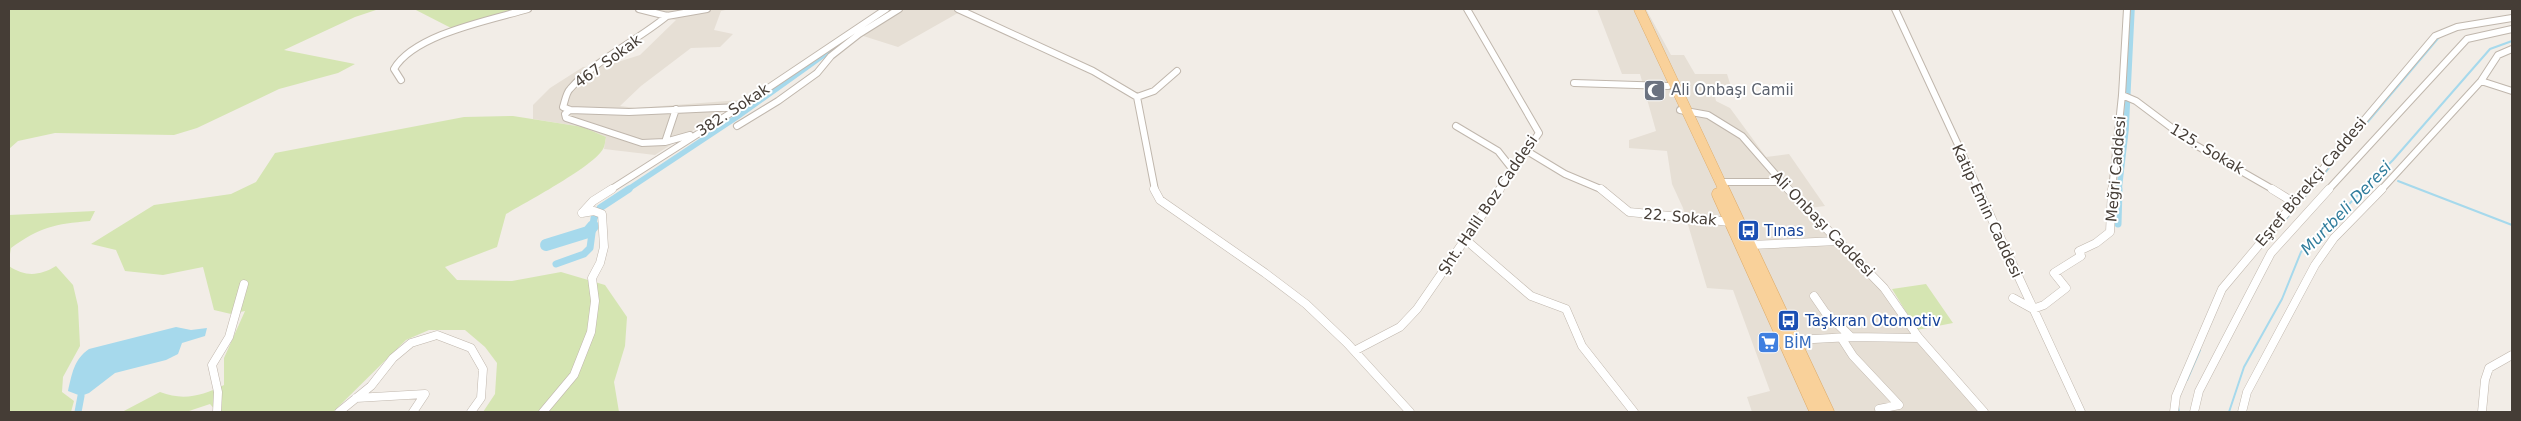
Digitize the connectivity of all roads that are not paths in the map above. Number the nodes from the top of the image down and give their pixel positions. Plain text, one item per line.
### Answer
1 (528, 9) edge
2 (639, 9) edge
3 (708, 9) edge
4 (886, 9) edge
5 (899, 9) edge
6 (958, 9) edge
7 (1468, 9) edge
8 (1632, 9) edge
9 (1639, 9) edge
10 (1895, 9) edge
11 (2127, 9) edge
12 (667, 16) junction
13 (2512, 18) edge
14 (2512, 29) edge
15 (2512, 49) edge
16 (1177, 72) dead end
17 (401, 80) dead end
18 (2481, 81) junction
19 (1574, 83) dead end
20 (1668, 86) junction
21 (2512, 92) edge
22 (2122, 95) junction
23 (1137, 97) junction
24 (740, 107) junction
25 (676, 109) junction
26 (570, 110) junction
27 (1684, 111) junction
28 (737, 126) dead end
29 (1456, 126) dead end
30 (698, 133) junction
31 (665, 142) junction
32 (1527, 151) junction
33 (1513, 170) junction
34 (1721, 182) junction
35 (1781, 182) junction
36 (2293, 202) junction
37 (1731, 222) junction
38 (1466, 240) junction
39 (1837, 241) junction
40 (1751, 245) junction
41 (244, 284) dead end
42 (1814, 296) dead end
43 (2013, 298) dead end
44 (2032, 309) junction
45 (1847, 338) junction
46 (1919, 338) junction
47 (1795, 340) junction
48 (1356, 350) junction
49 (2512, 355) edge
50 (356, 398) junction
51 (1879, 408) dead end
52 (217, 412) edge
53 (339, 412) edge
54 (414, 412) edge
55 (471, 412) edge
56 (543, 412) edge
57 (1410, 412) edge
58 (1634, 412) edge
59 (1816, 412) edge
60 (1828, 412) edge
61 (1984, 412) edge
62 (2081, 412) edge
63 (2174, 412) edge
64 (2194, 412) edge
65 (2242, 412) edge
66 (2482, 412) edge

1 - 17 street
2 - 12 street, 467 Sokak
3 - 12 street, 467 Sokak
4 - 24 street, 382. Sokak
5 - 28 street
6 - 23 street
7 - 32 street, Şht. Halil Boz Caddesi
8 - 20 main road
9 - 27 main road
10 - 44 street, Katip Emin Caddesi
11 - 22 street, Meğri Caddesi
12 - 26 street, 467 Sokak
13 - 36 street, Eşref Börekçi Caddesi
14 - 64 street
15 - 18 street
16 - 23 street
18 - 21 street
18 - 65 street
19 - 20 street
20 - 27 main road
22 - 36 street, 125. Sokak
22 - 44 street, Meğri Caddesi
23 - 48 street
24 - 25 street
24 - 30 street, 382. Sokak
25 - 26 street
25 - 31 street
26 - 31 street
27 - 34 main road
27 - 35 street, Ali Onbaşı Caddesi
27 - 37 main road
29 - 33 street
30 - 31 street
30 - 56 street, 382. Sokak
32 - 33 street, Şht. Halil Boz Caddesi
32 - 37 street, 22. Sokak
33 - 38 street, Şht. Halil Boz Caddesi
34 - 35 street
34 - 40 main road
35 - 39 street, Ali Onbaşı Caddesi
36 - 63 street, Eşref Börekçi Caddesi
37 - 59 main road
38 - 48 street, Şht. Halil Boz Caddesi
38 - 58 street
39 - 40 street
39 - 46 street, Ali Onbaşı Caddesi
40 - 47 main road
41 - 52 street
42 - 45 street
43 - 44 street
44 - 62 street, Katip Emin Caddesi
45 - 46 street
45 - 47 street
45 - 51 street
46 - 61 street, Ali Onbaşı Caddesi
47 - 60 main road
48 - 57 street
49 - 66 street
50 - 53 street
50 - 54 street
50 - 55 street

